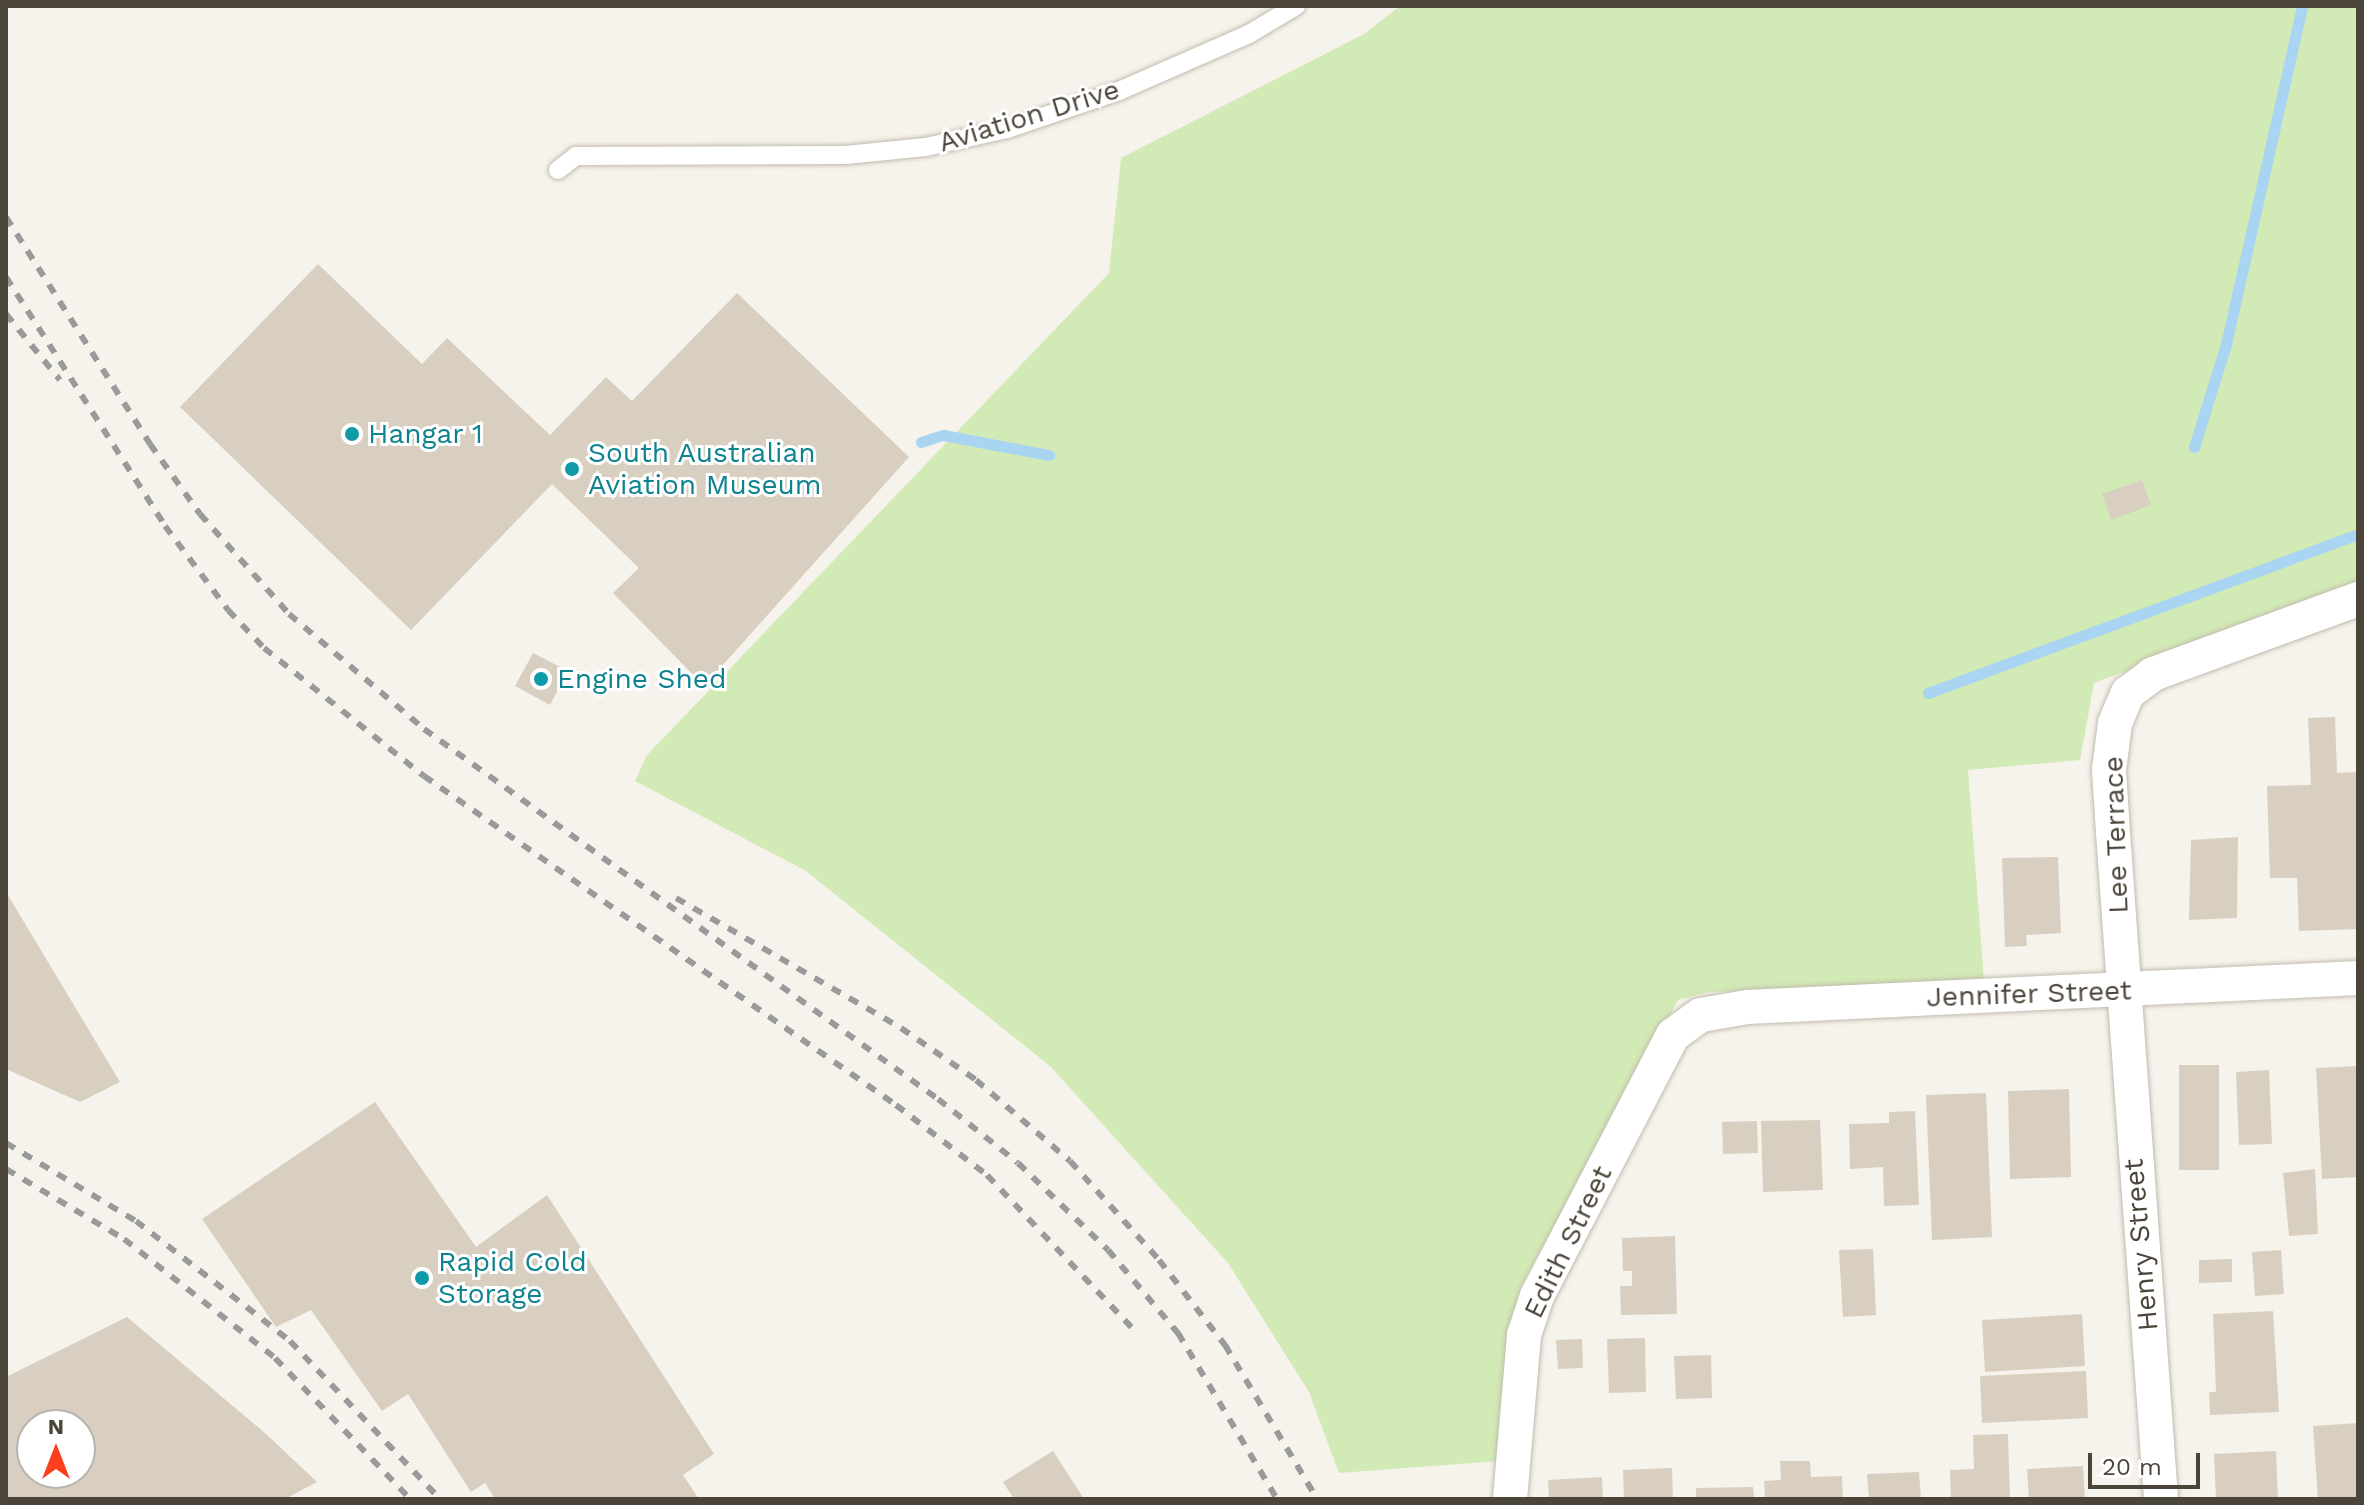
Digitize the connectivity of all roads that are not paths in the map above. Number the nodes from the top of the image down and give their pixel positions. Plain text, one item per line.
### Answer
1 (1296, 6) edge
2 (558, 170) dead end
3 (2358, 599) edge
4 (2358, 978) edge
5 (2123, 991) junction
6 (1701, 1015) joint
7 (1510, 1499) edge
8 (2161, 1499) edge

1 - 2 lane, Aviation Drive
3 - 5 street, Lee Terrace
4 - 5 street, Jennifer Street
5 - 6 street, Jennifer Street
5 - 8 street, Henry Street
6 - 7 street, Edith Street

